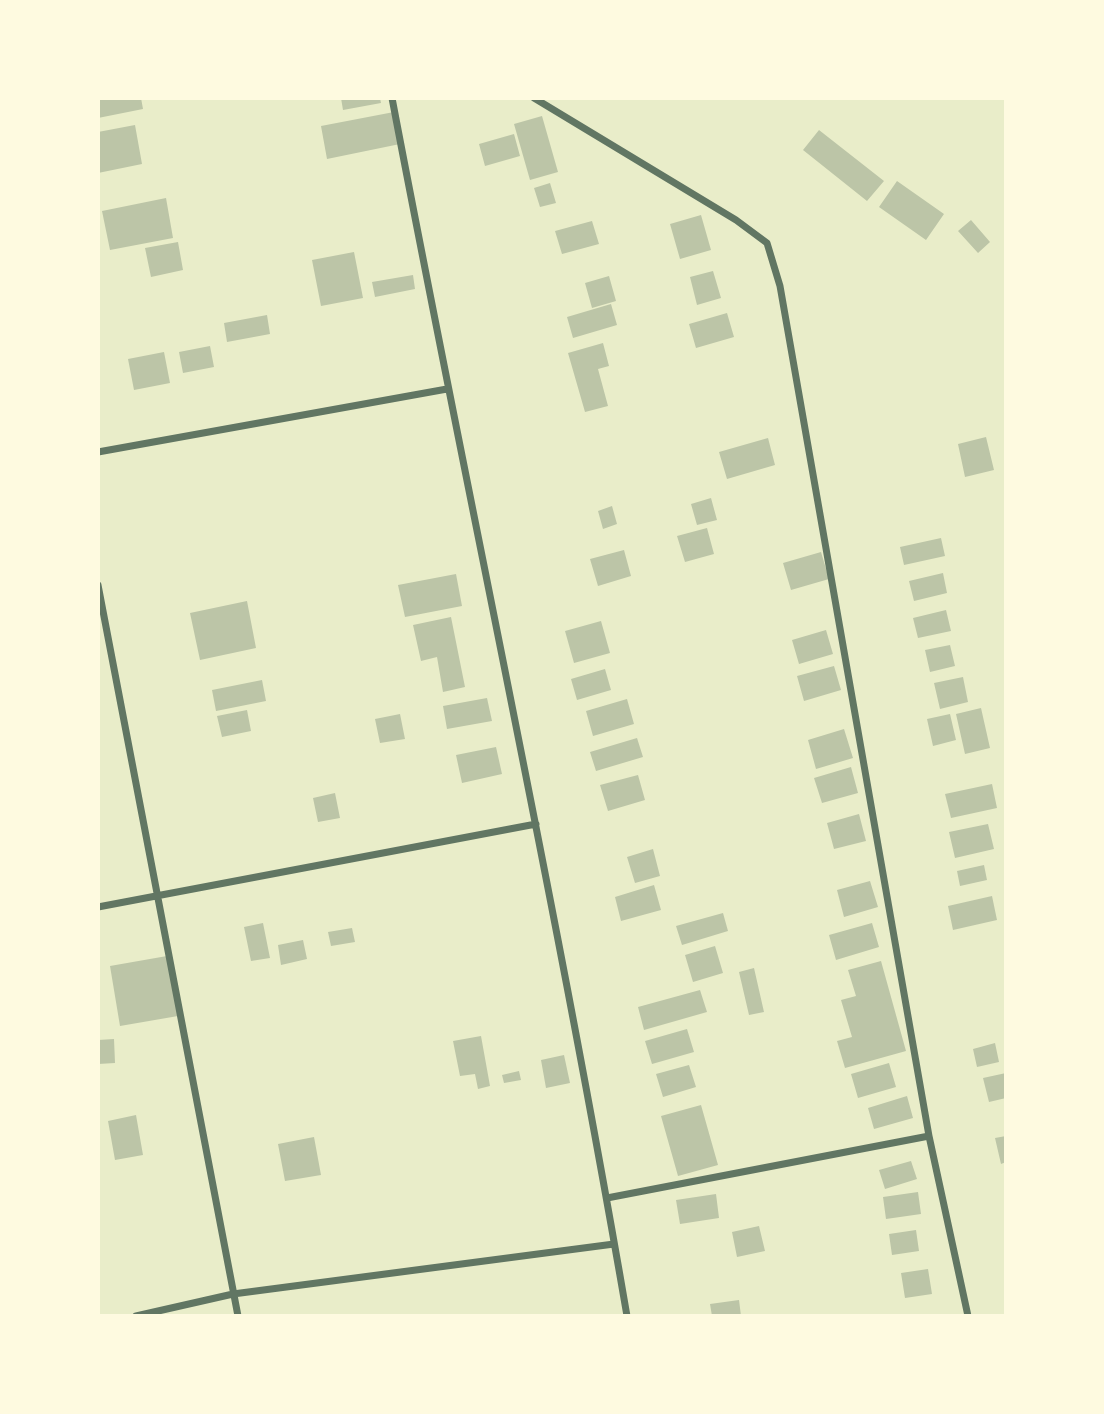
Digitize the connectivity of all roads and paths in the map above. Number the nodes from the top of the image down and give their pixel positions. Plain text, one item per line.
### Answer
1 (392, 98) edge
2 (534, 98) edge
3 (447, 389) junction
4 (98, 452) edge
5 (98, 585) edge
6 (536, 824) junction
7 (156, 896) junction
8 (98, 907) edge
9 (929, 1136) junction
10 (607, 1198) junction
11 (614, 1244) junction
12 (233, 1294) junction
13 (136, 1316) edge
14 (238, 1316) edge
15 (627, 1316) edge
16 (968, 1316) edge

1 - 3 street
2 - 9 street
3 - 4 street
3 - 6 street
5 - 7 street
6 - 7 street
6 - 10 street
7 - 8 street
7 - 12 street
9 - 10 street
9 - 16 street
10 - 11 street
11 - 12 street
11 - 15 street
12 - 13 street
12 - 14 street

